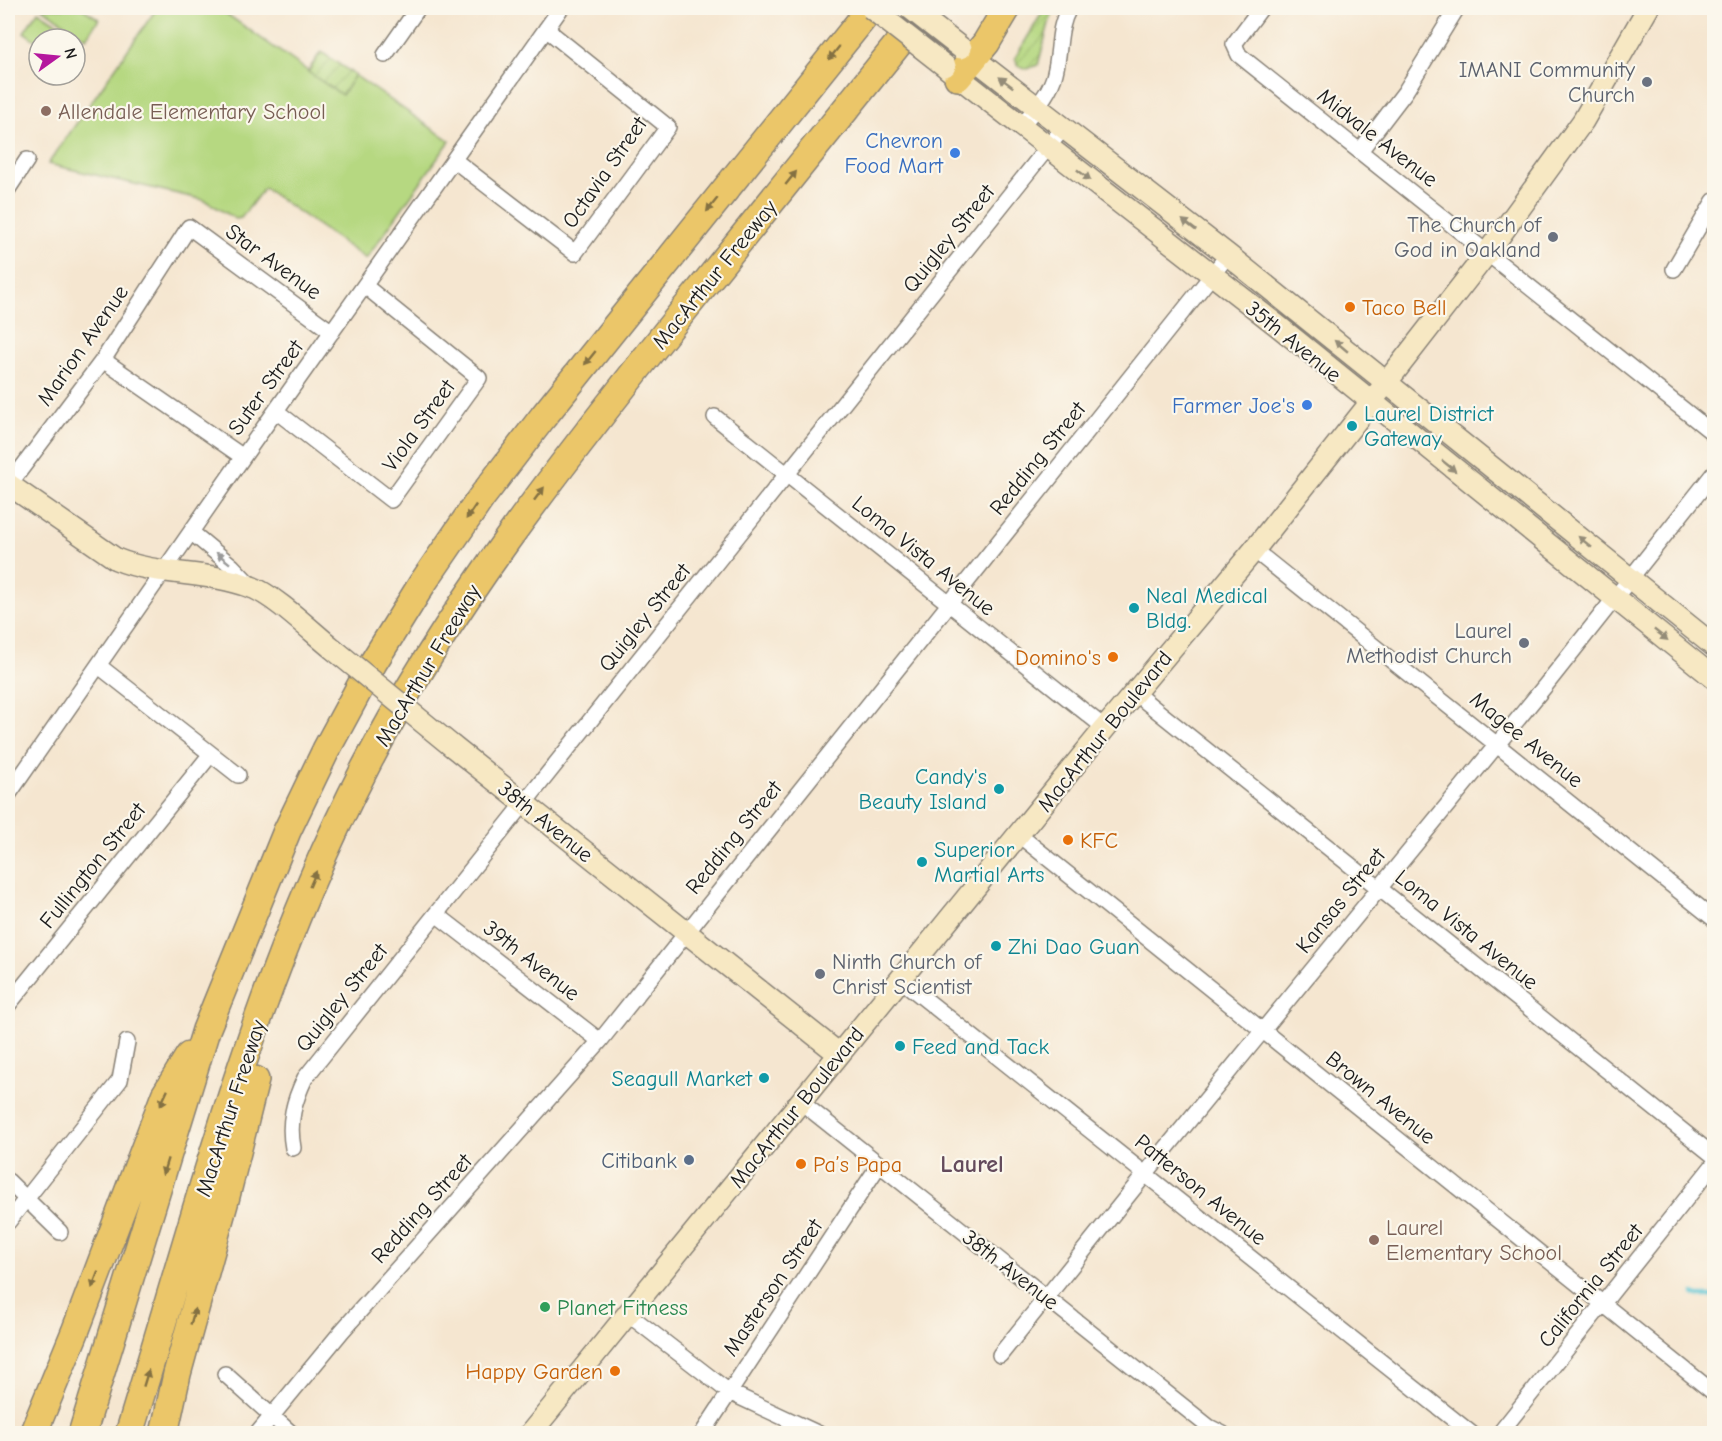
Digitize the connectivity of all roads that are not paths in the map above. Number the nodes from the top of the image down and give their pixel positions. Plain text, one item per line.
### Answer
1 (418, 8) edge
2 (561, 8) edge
3 (871, 8) edge
4 (910, 8) edge
5 (927, 8) edge
6 (1007, 8) edge
7 (1069, 8) edge
8 (1261, 8) edge
9 (1457, 8) edge
10 (1648, 8) edge
11 (546, 29) junction
12 (385, 55) dead end
13 (959, 62) junction
14 (1037, 106) junction
15 (1022, 125) junction
16 (1064, 127) junction
17 (1049, 148) junction
18 (1360, 151) junction
19 (27, 160) dead end
20 (454, 160) junction
21 (8, 189) edge
22 (1714, 201) edge
23 (189, 227) joint
24 (1488, 252) junction
25 (1228, 255) junction
26 (1674, 269) dead end
27 (1213, 275) junction
28 (364, 286) junction
29 (332, 332) junction
30 (103, 360) junction
31 (1386, 384) junction
32 (1371, 403) junction
33 (276, 411) junction
34 (715, 417) dead end
35 (1714, 434) edge
36 (243, 457) junction
37 (1714, 473) edge
38 (788, 474) junction
39 (8, 485) edge
40 (191, 532) junction
41 (1254, 550) junction
42 (163, 572) junction
43 (1631, 579) junction
44 (252, 587) junction
45 (1615, 599) junction
46 (949, 604) junction
47 (1714, 646) edge
48 (99, 666) junction
49 (1714, 678) edge
50 (1135, 693) junction
51 (1106, 728) junction
52 (1497, 744) junction
53 (211, 754) junction
54 (238, 775) dead end
55 (8, 795) edge
56 (524, 804) junction
57 (1019, 835) junction
58 (1380, 888) junction
59 (436, 915) junction
60 (1714, 919) edge
61 (686, 932) junction
62 (290, 933) junction
63 (901, 980) junction
64 (8, 1005) edge
65 (206, 1030) junction
66 (1262, 1030) junction
67 (600, 1041) junction
68 (127, 1042) dead end
69 (839, 1054) junction
70 (801, 1102) junction
71 (293, 1148) dead end
72 (1714, 1156) edge
73 (1714, 1164) edge
74 (879, 1165) junction
75 (1146, 1173) junction
76 (8, 1181) edge
77 (26, 1198) junction
78 (8, 1222) edge
79 (60, 1232) dead end
80 (1046, 1296) junction
81 (1604, 1305) junction
82 (628, 1314) junction
83 (1000, 1355) dead end
84 (225, 1374) dead end
85 (729, 1392) junction
86 (1714, 1393) edge
87 (272, 1416) junction
88 (33, 1434) edge
89 (82, 1434) edge
90 (129, 1434) edge
91 (164, 1434) edge
92 (257, 1434) edge
93 (292, 1434) edge
94 (530, 1434) edge
95 (702, 1434) edge
96 (819, 1434) edge
97 (1223, 1434) edge
98 (1472, 1434) edge
99 (1499, 1434) edge

1 - 12 street
2 - 11 street, Suter Street
3 - 13 main road, 35th Avenue, bridge
3 -> 65 highway, MacArthur Freeway
4 - 13 main road, 35th Avenue, bridge
62 -> 5 highway, MacArthur Freeway
6 - 13 highway
7 - 14 street
8 - 18 street, Midvale Avenue
9 - 18 street
10 - 24 main road, MacArthur Boulevard
11 - 20 street, Suter Street
11 - 20 street, Octavia Street
14 -> 13 main road, 35th Avenue
13 - 15 main road, 35th Avenue
14 - 15 street
14 - 16 main road, 35th Avenue
15 - 17 main road, 35th Avenue
16 - 17 street, Quigley Street
25 -> 16 main road, 35th Avenue
17 -> 27 main road, 35th Avenue
17 - 38 street, Quigley Street
18 - 24 street, Midvale Avenue
19 - 21 street
20 - 28 street, Suter Street
22 - 26 street
23 - 29 street, Star Avenue
23 - 30 street, Marion Avenue
24 - 31 main road, MacArthur Boulevard
24 - 35 street, Midvale Avenue
25 - 27 street, Redding Street
31 -> 25 main road, 35th Avenue
27 - 32 main road, 35th Avenue
27 - 46 street, Redding Street
28 - 29 street, Suter Street
28 - 33 street, Viola Street
29 - 33 street, Suter Street
30 - 36 street
30 - 39 street, Marion Avenue
31 - 32 main road, MacArthur Boulevard
43 -> 31 main road, 35th Avenue
32 - 41 main road, MacArthur Boulevard
32 -> 45 main road, 35th Avenue
33 - 36 street, Suter Street
34 - 38 street, Loma Vista Avenue
36 - 40 street, Suter Street
37 - 43 street, Kansas Street
38 - 46 street, Loma Vista Avenue
38 - 56 street, Quigley Street
39 - 42 main road, 38th Avenue
40 - 42 street, Suter Street
44 -> 40 street, 38th Avenue
41 - 50 main road, MacArthur Boulevard
41 - 52 street, Magee Avenue
42 - 44 main road, 38th Avenue
42 - 48 street, Suter Street
43 - 45 street, Kansas Street
43 - 47 main road, 35th Avenue
44 - 56 main road, 38th Avenue, bridge
45 -> 49 main road, 35th Avenue
45 - 52 street, Kansas Street
46 - 51 street, Loma Vista Avenue
46 - 61 street, Redding Street
48 - 53 street
48 - 55 street, Suter Street
50 - 51 main road, MacArthur Boulevard
50 - 58 street, Loma Vista Avenue
51 - 57 main road, MacArthur Boulevard
52 - 58 street, Kansas Street
52 - 60 street, Magee Avenue
53 - 54 street
53 - 64 street, Fullington Street
56 - 59 street, Quigley Street
56 - 61 main road, 38th Avenue
57 - 63 main road, MacArthur Boulevard
57 - 66 street, Brown Avenue
58 - 66 street, Kansas Street
58 - 72 street, Loma Vista Avenue
59 - 67 street, 39th Avenue
59 - 71 street, Quigley Street
61 - 67 street, Redding Street
61 - 69 main road, 38th Avenue
90 -> 62 highway, MacArthur Freeway
91 -> 62 highway
63 - 69 main road, MacArthur Boulevard
63 - 75 street, Patterson Avenue
65 -> 88 highway
65 -> 89 highway, MacArthur Freeway
66 - 75 street, Kansas Street
66 - 81 street, Brown Avenue
67 - 87 street, Redding Street
68 - 77 street
69 - 70 main road, MacArthur Boulevard
70 - 74 street, 38th Avenue
70 - 82 main road, MacArthur Boulevard
73 - 81 street, California Street
74 - 80 street, 38th Avenue
74 - 85 street, Masterson Street
75 - 80 street, Kansas Street
75 - 98 street, Patterson Avenue
76 - 77 street
77 - 78 street
77 - 79 street
80 - 83 street, Kansas Street
80 - 97 street, 38th Avenue
81 - 86 street, Brown Avenue
81 - 99 street, California Street
82 - 85 street
82 - 94 main road, MacArthur Boulevard
84 - 87 street
85 - 95 street, Masterson Street
85 - 96 street
87 - 92 street, Redding Street
87 - 93 street

